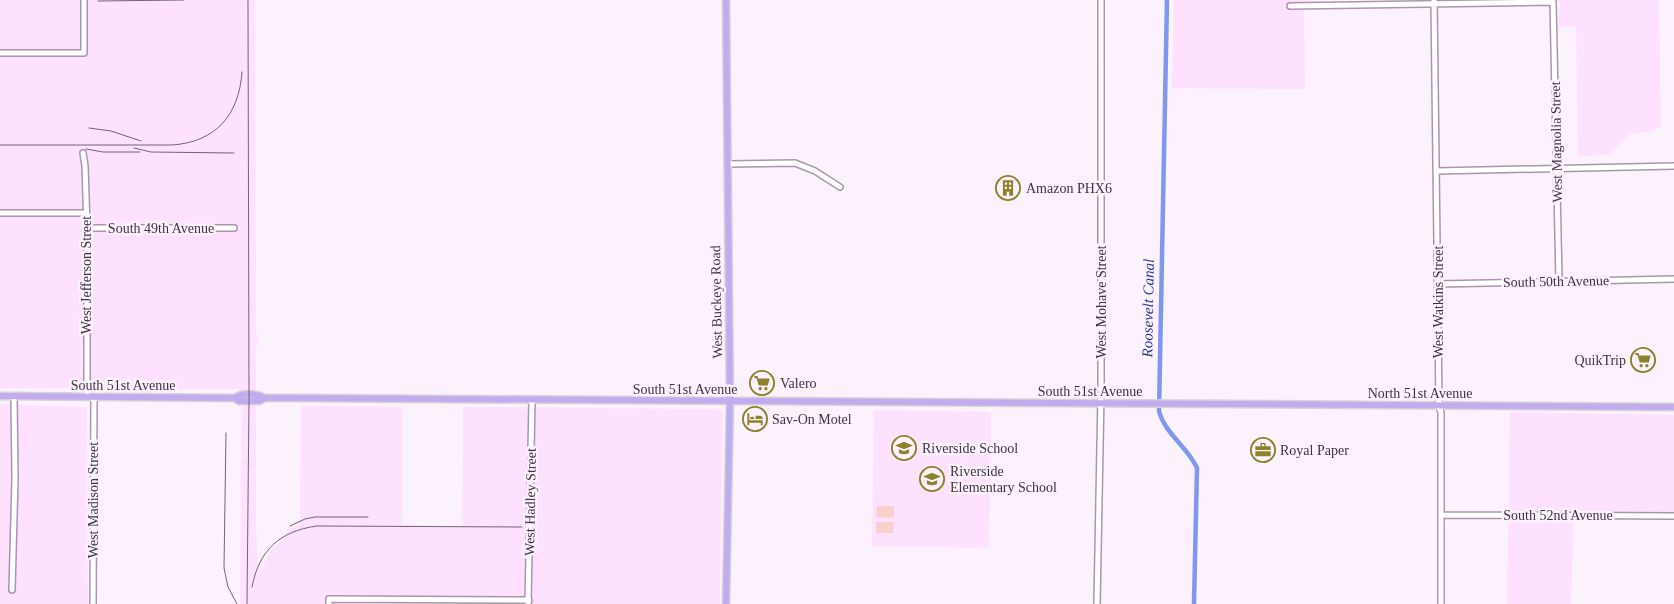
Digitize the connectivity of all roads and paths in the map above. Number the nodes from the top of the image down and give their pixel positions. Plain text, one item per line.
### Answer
1 (84, 0) edge
2 (726, 0) edge
3 (1101, 0) edge
4 (1434, 1) edge
5 (1290, 6) dead end
6 (0, 53) edge
7 (83, 153) dead end
8 (727, 164) junction
9 (1674, 166) edge
10 (1557, 169) junction
11 (1437, 171) junction
12 (840, 187) dead end
13 (0, 213) edge
14 (86, 214) junction
15 (87, 228) junction
16 (234, 228) dead end
17 (1674, 279) edge
18 (1559, 281) junction
19 (1438, 284) junction
20 (0, 396) edge
21 (12, 396) junction
22 (90, 397) junction
23 (532, 400) junction
24 (730, 401) junction
25 (1101, 404) junction
26 (1165, 404) joint
27 (1439, 406) junction
28 (1674, 407) edge
29 (1441, 515) junction
30 (1674, 516) edge
31 (12, 590) dead end
32 (329, 601) edge
33 (528, 602) edge
34 (93, 604) edge
35 (726, 604) edge
36 (1097, 604) edge
37 (1441, 604) edge

1 - 6 street
2 - 8 main road, West Buckeye Road
3 - 25 street, West Mohave Street
4 - 5 street
4 - 10 street, West Magnolia Street
4 - 11 street, West Watkins Street
7 - 14 street, West Jefferson Street
8 - 12 street
8 - 24 main road, West Buckeye Road
9 - 10 street
10 - 11 street
10 - 18 street, West Magnolia Street
11 - 19 street, West Watkins Street
13 - 14 street
14 - 15 street, West Jefferson Street
15 - 16 street, South 49th Avenue
15 - 22 street, West Jefferson Street
17 - 18 street, South 50th Avenue
18 - 19 street, South 50th Avenue
19 - 27 street, West Watkins Street
20 - 21 main road
21 - 22 main road, South 51st Avenue
21 - 31 street
22 - 23 main road, South 51st Avenue
22 - 34 street, West Madison Street
23 - 24 main road, South 51st Avenue
23 - 33 street, West Hadley Street
24 - 25 main road, South 51st Avenue
24 - 35 main road, West Buckeye Road
25 - 26 main road, South 51st Avenue
25 - 36 street, West Mohave Street
26 - 27 main road, North 51st Avenue
27 - 28 main road, North 51st Avenue
27 - 29 street, West Watkins Street
29 - 30 street, South 52nd Avenue
29 - 37 street, West Watkins Street
32 - 33 street

